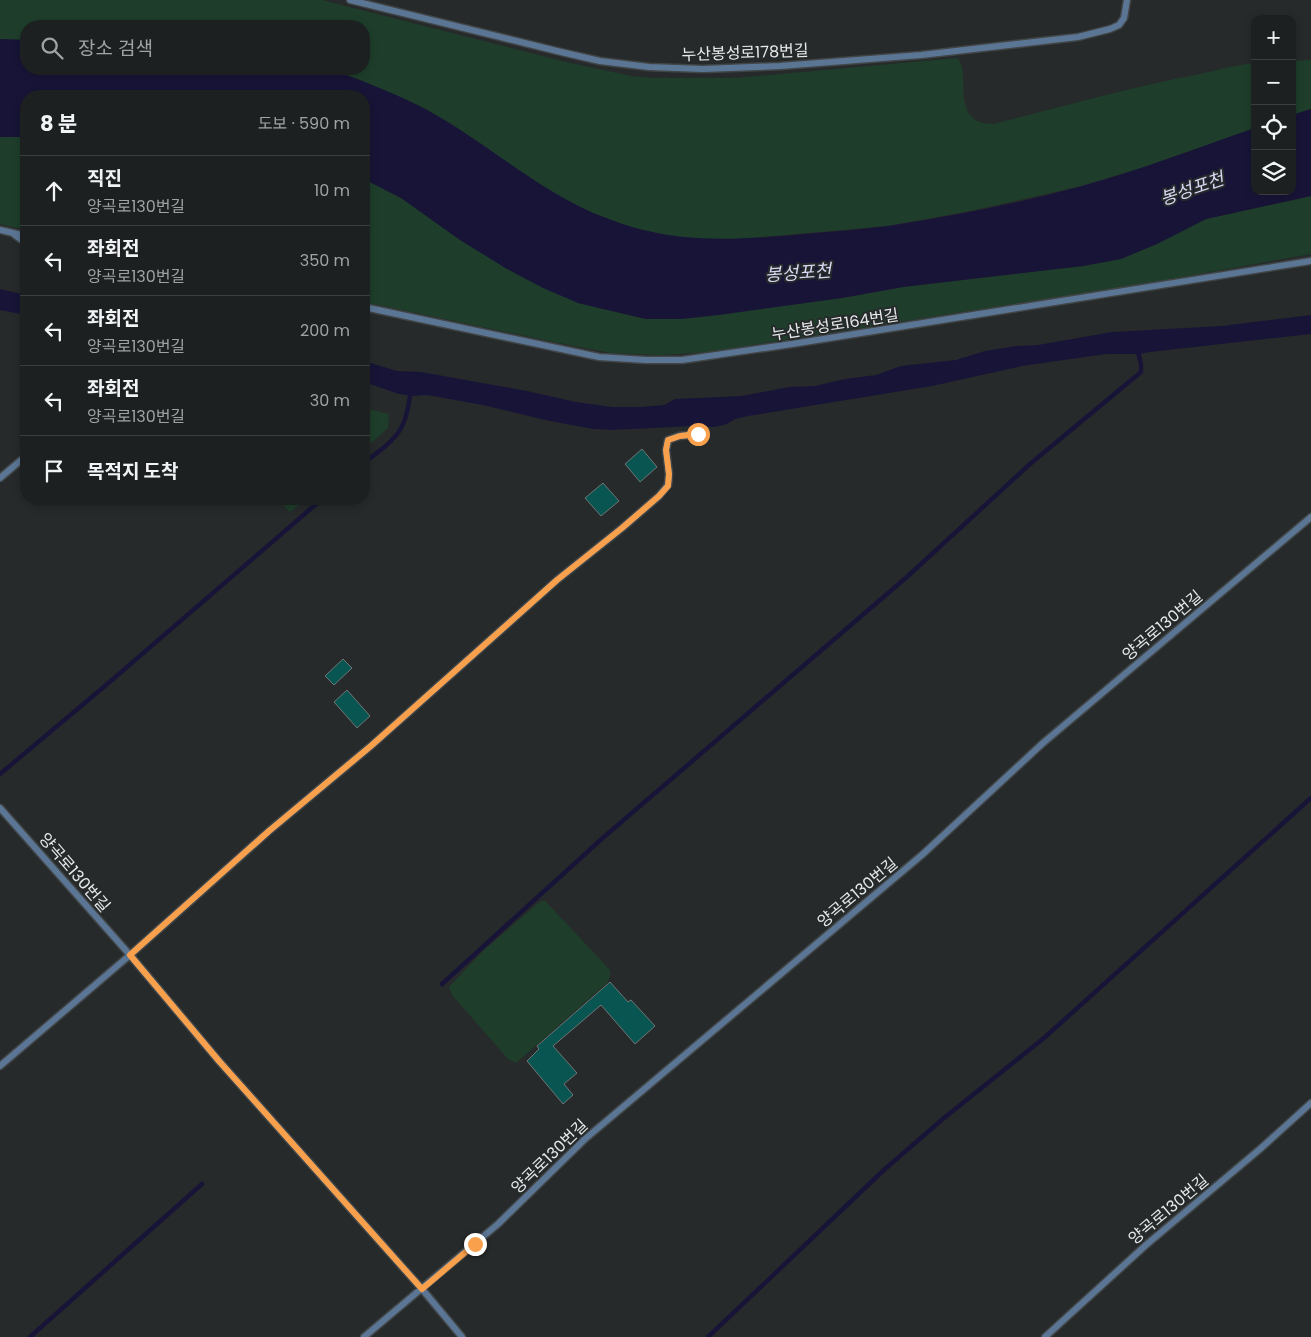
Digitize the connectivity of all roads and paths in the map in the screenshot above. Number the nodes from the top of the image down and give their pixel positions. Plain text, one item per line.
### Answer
1 (350, 0) edge
2 (1127, 0) edge
3 (0, 230) edge
4 (12, 233) junction
5 (20, 235) edge
6 (20, 239) edge
7 (1311, 261) edge
8 (370, 308) edge
9 (698, 434) dead end
10 (20, 461) edge
11 (0, 478) edge
12 (1311, 517) edge
13 (0, 808) edge
14 (130, 955) junction
15 (0, 1066) edge
16 (1311, 1103) edge
17 (422, 1289) junction
18 (364, 1337) edge
19 (462, 1337) edge
20 (1045, 1337) edge

1 - 2 lane, 누산봉성로178번길
3 - 4 lane
4 - 5 lane
4 - 6 lane
7 - 8 lane, 누산봉성로164번길
9 - 14 lane
10 - 11 lane
12 - 17 lane, 양곡로130번길
13 - 14 lane, 양곡로130번길
14 - 15 lane
14 - 17 lane, 양곡로130번길
16 - 20 lane, 양곡로130번길
17 - 18 lane, 양곡로130번길
17 - 19 lane, 양곡로130번길

